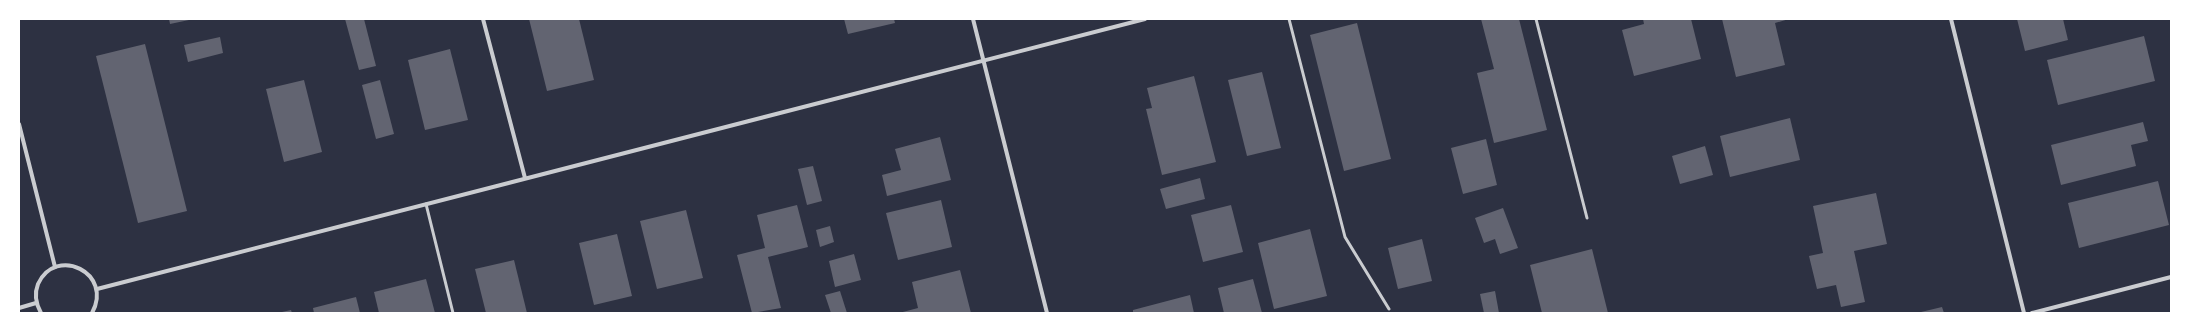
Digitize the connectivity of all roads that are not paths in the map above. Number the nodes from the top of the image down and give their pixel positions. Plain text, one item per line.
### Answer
1 (483, 19) edge
2 (973, 19) edge
3 (1144, 19) edge
4 (1289, 19) edge
5 (1536, 19) edge
6 (1950, 19) edge
7 (983, 61) junction
8 (19, 124) edge
9 (525, 178) junction
10 (426, 204) junction
11 (1587, 218) dead end
12 (55, 267) junction
13 (2171, 277) edge
14 (97, 289) junction
15 (36, 303) junction
16 (19, 308) edge
17 (1389, 309) dead end
18 (41, 313) edge
19 (92, 313) edge
20 (453, 313) edge
21 (1047, 313) edge
22 (2024, 313) edge
23 (2032, 313) edge

1 - 9 street
2 - 7 street
3 - 7 street
4 - 17 lane
5 - 11 lane
6 - 22 street
7 - 9 street
7 - 21 street
8 - 12 street
9 - 10 street
10 - 14 street
10 - 20 lane
12 - 14 street
12 - 15 street
13 - 23 street
14 - 19 street
15 - 16 street
15 - 18 street

